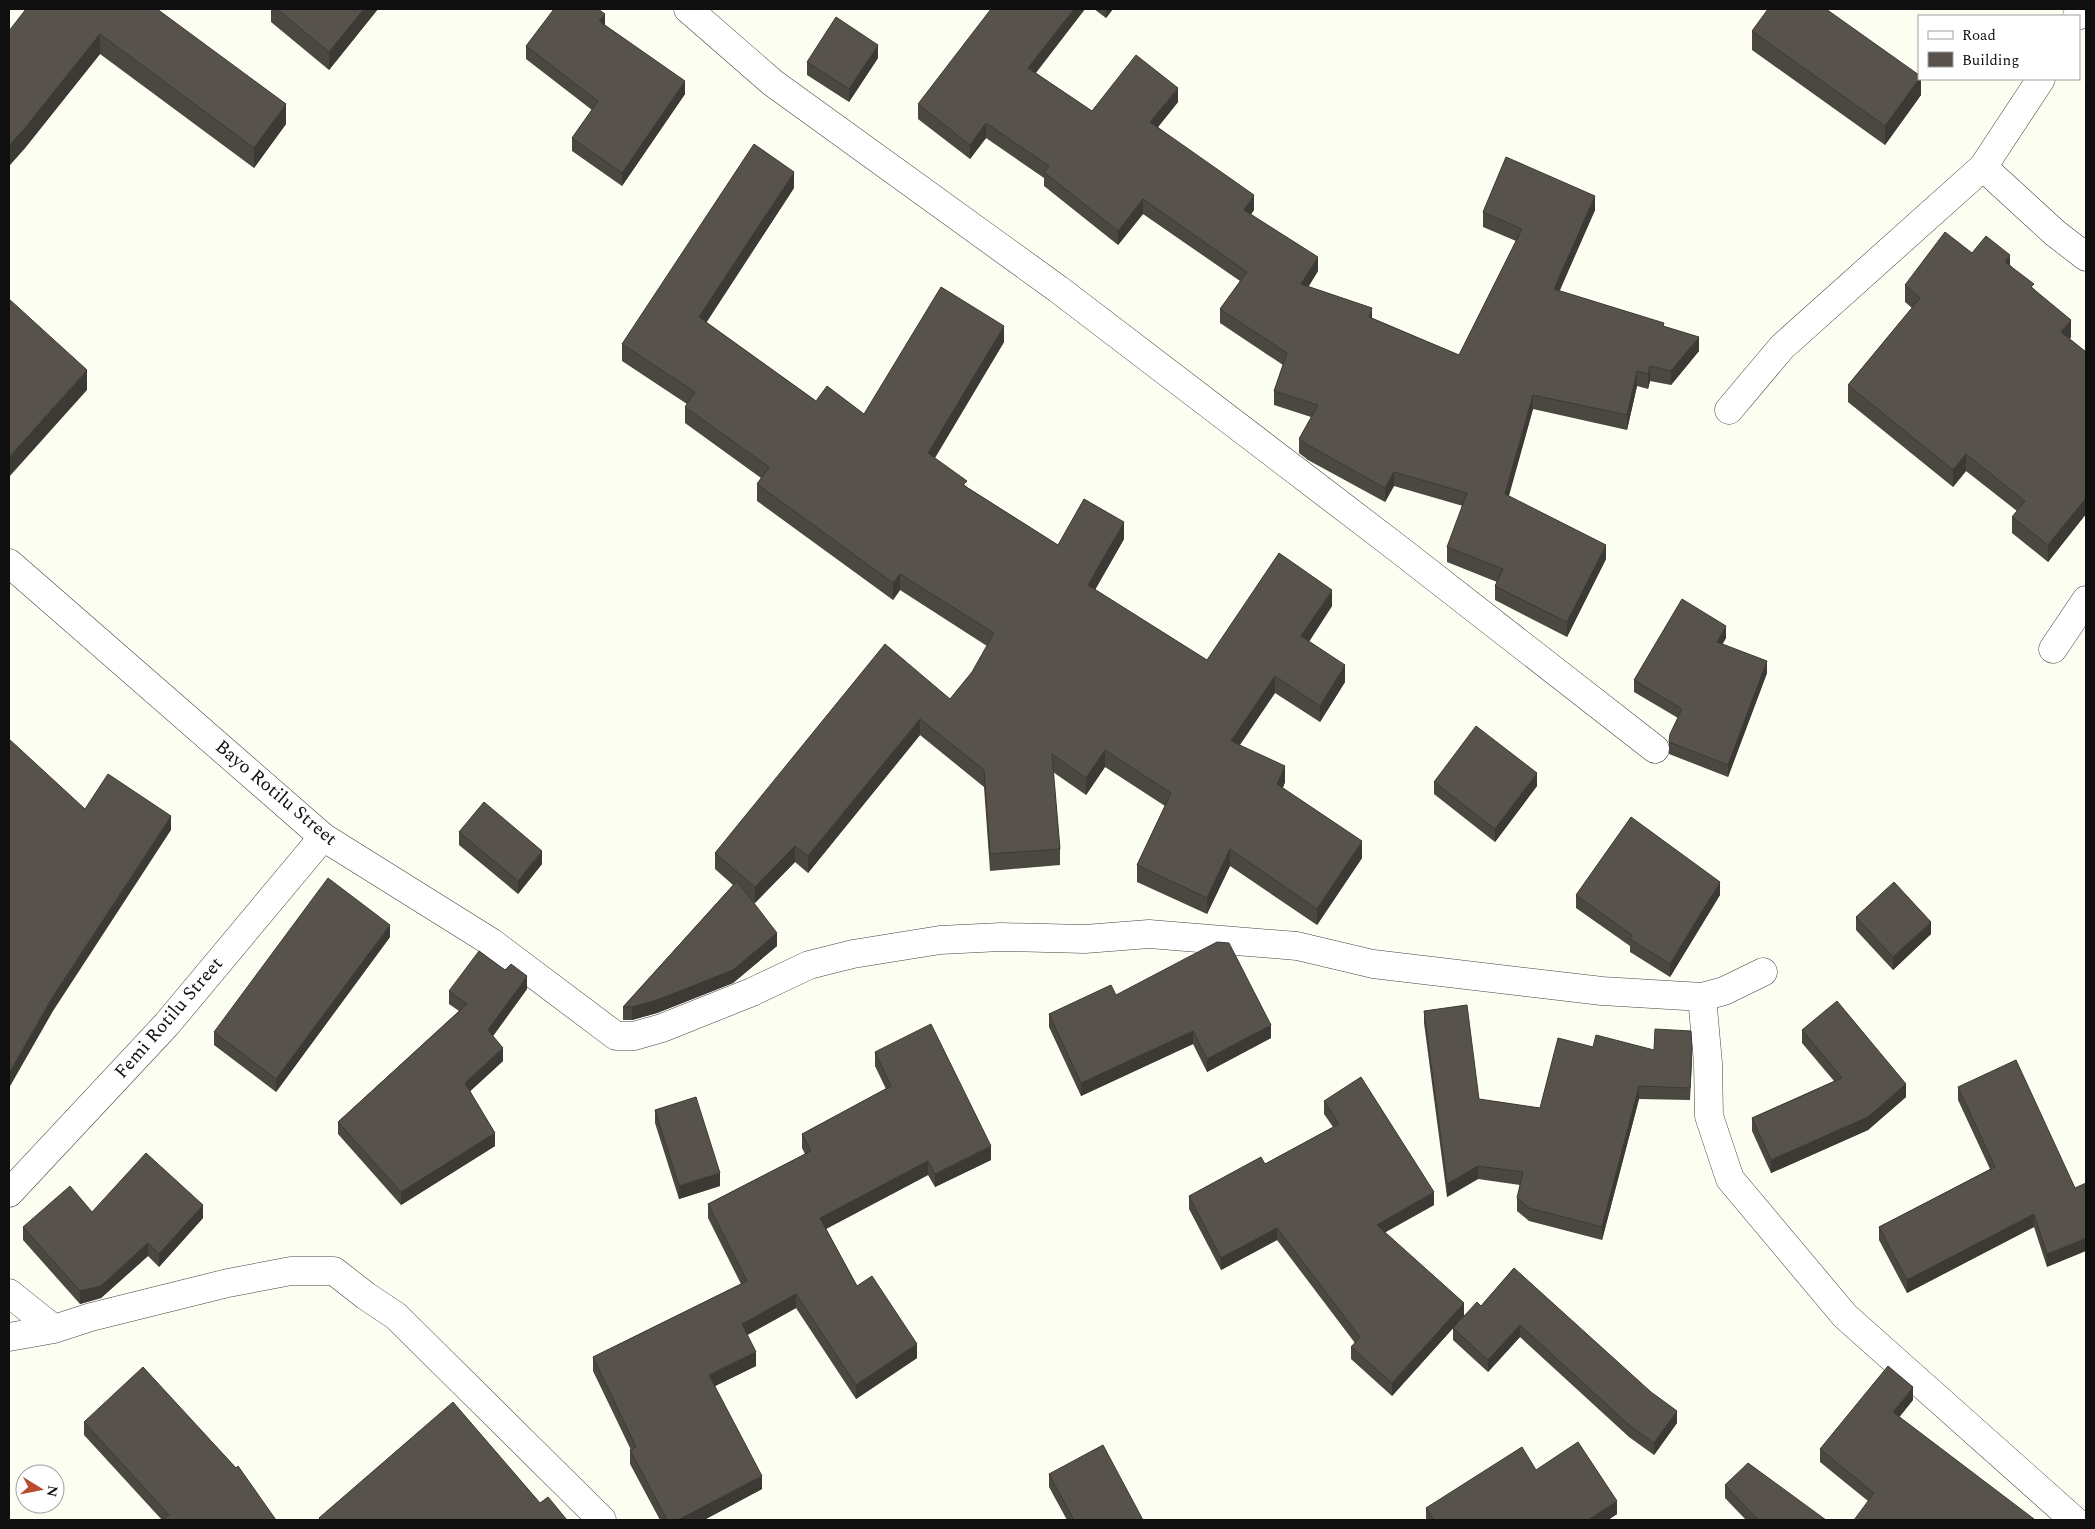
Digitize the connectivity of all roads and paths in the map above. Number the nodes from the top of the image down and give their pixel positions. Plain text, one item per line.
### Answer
1 (688, 9) edge
2 (2040, 80) edge
3 (1983, 167) junction
4 (2086, 257) edge
5 (1729, 410) dead end
6 (9, 563) edge
7 (2086, 600) edge
8 (2053, 649) dead end
9 (1655, 749) dead end
10 (323, 837) junction
11 (1763, 972) dead end
12 (1702, 997) junction
13 (9, 1193) edge
14 (9, 1293) edge
15 (54, 1329) junction
16 (9, 1337) edge
17 (602, 1520) edge
18 (2074, 1520) edge

1 - 9 street
2 - 3 street
3 - 4 street
3 - 5 street
6 - 10 street, Bayo Rotilu Street
7 - 8 street
10 - 12 street, Bayo Rotilu Street
10 - 13 street, Femi Rotilu Street
11 - 12 street, Bayo Rotilu Street
12 - 18 street
14 - 15 street
15 - 16 street
15 - 17 street

